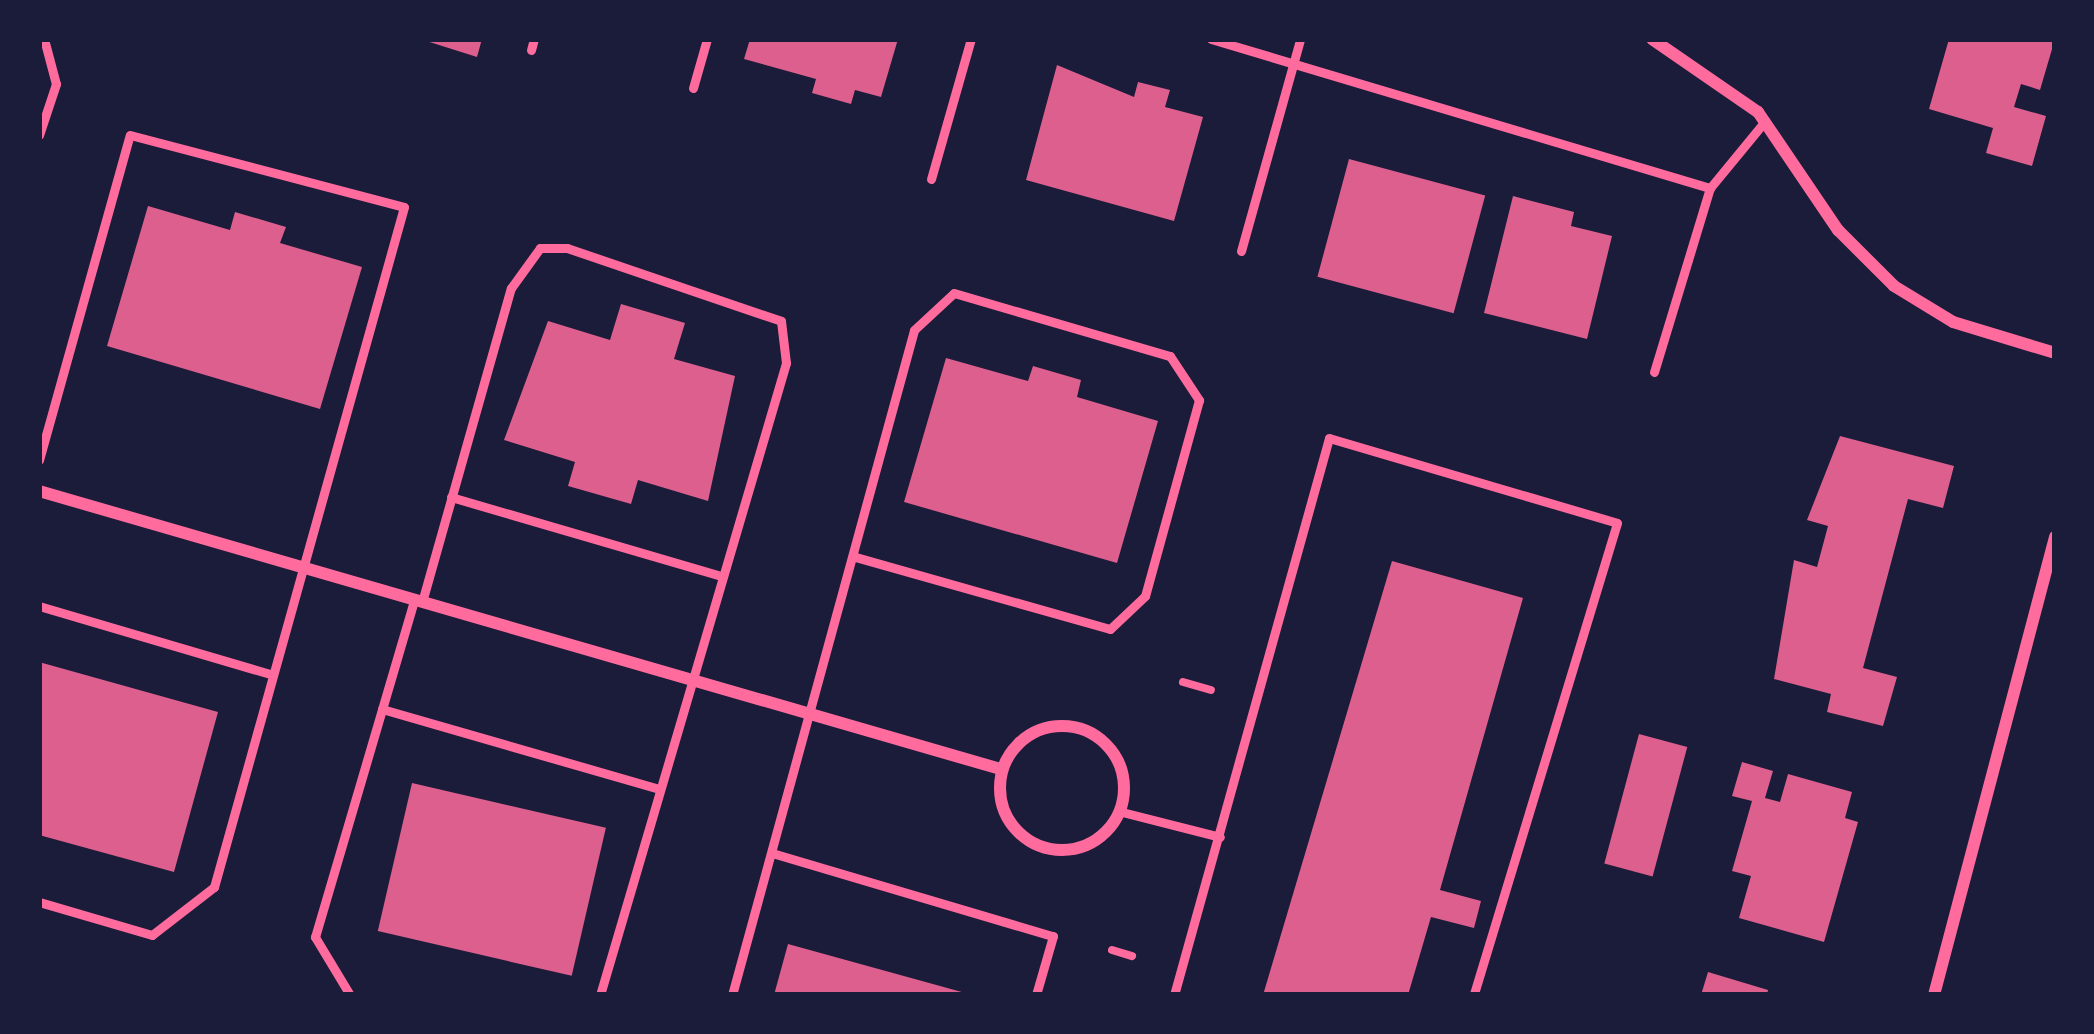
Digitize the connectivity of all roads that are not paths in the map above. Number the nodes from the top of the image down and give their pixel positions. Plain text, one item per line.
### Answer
1 (44, 39) edge
2 (707, 39) edge
3 (971, 39) edge
4 (1211, 39) edge
5 (1300, 39) edge
6 (1652, 39) edge
7 (1294, 63) junction
8 (694, 88) dead end
9 (1765, 121) junction
10 (39, 135) edge
11 (931, 179) dead end
12 (1710, 188) junction
13 (1241, 251) dead end
14 (2055, 353) edge
15 (1654, 371) dead end
16 (39, 460) edge
17 (39, 491) edge
18 (452, 496) junction
19 (2055, 537) edge
20 (855, 557) junction
21 (298, 566) junction
22 (718, 575) junction
23 (418, 601) junction
24 (39, 605) edge
25 (270, 674) junction
26 (686, 679) junction
27 (382, 710) junction
28 (812, 715) junction
29 (1000, 770) junction
30 (656, 788) junction
31 (1122, 812) junction
32 (1220, 837) junction
33 (772, 853) junction
34 (39, 902) edge
35 (350, 995) edge
36 (600, 995) edge
37 (732, 995) edge
38 (1036, 995) edge
39 (1174, 995) edge
40 (1474, 995) edge
41 (1934, 995) edge

1 - 10 lane
2 - 8 lane
3 - 11 lane
4 - 7 lane
5 - 7 lane
6 - 9 street
7 - 12 lane
7 - 13 lane
9 - 12 lane
9 - 14 street
12 - 15 lane
16 - 21 lane
17 - 21 street
18 - 22 lane
18 - 22 lane
18 - 23 lane
19 - 41 street
20 - 20 lane
20 - 28 lane
21 - 23 street
21 - 25 lane
22 - 26 lane
23 - 26 street
23 - 27 lane
24 - 25 lane
25 - 34 lane
26 - 28 street
26 - 30 lane
27 - 30 lane
27 - 35 lane
28 - 29 street
28 - 33 lane
29 - 31 street
29 - 31 street
30 - 36 lane
31 - 32 lane
32 - 39 lane
32 - 40 lane
33 - 37 lane
33 - 38 lane

